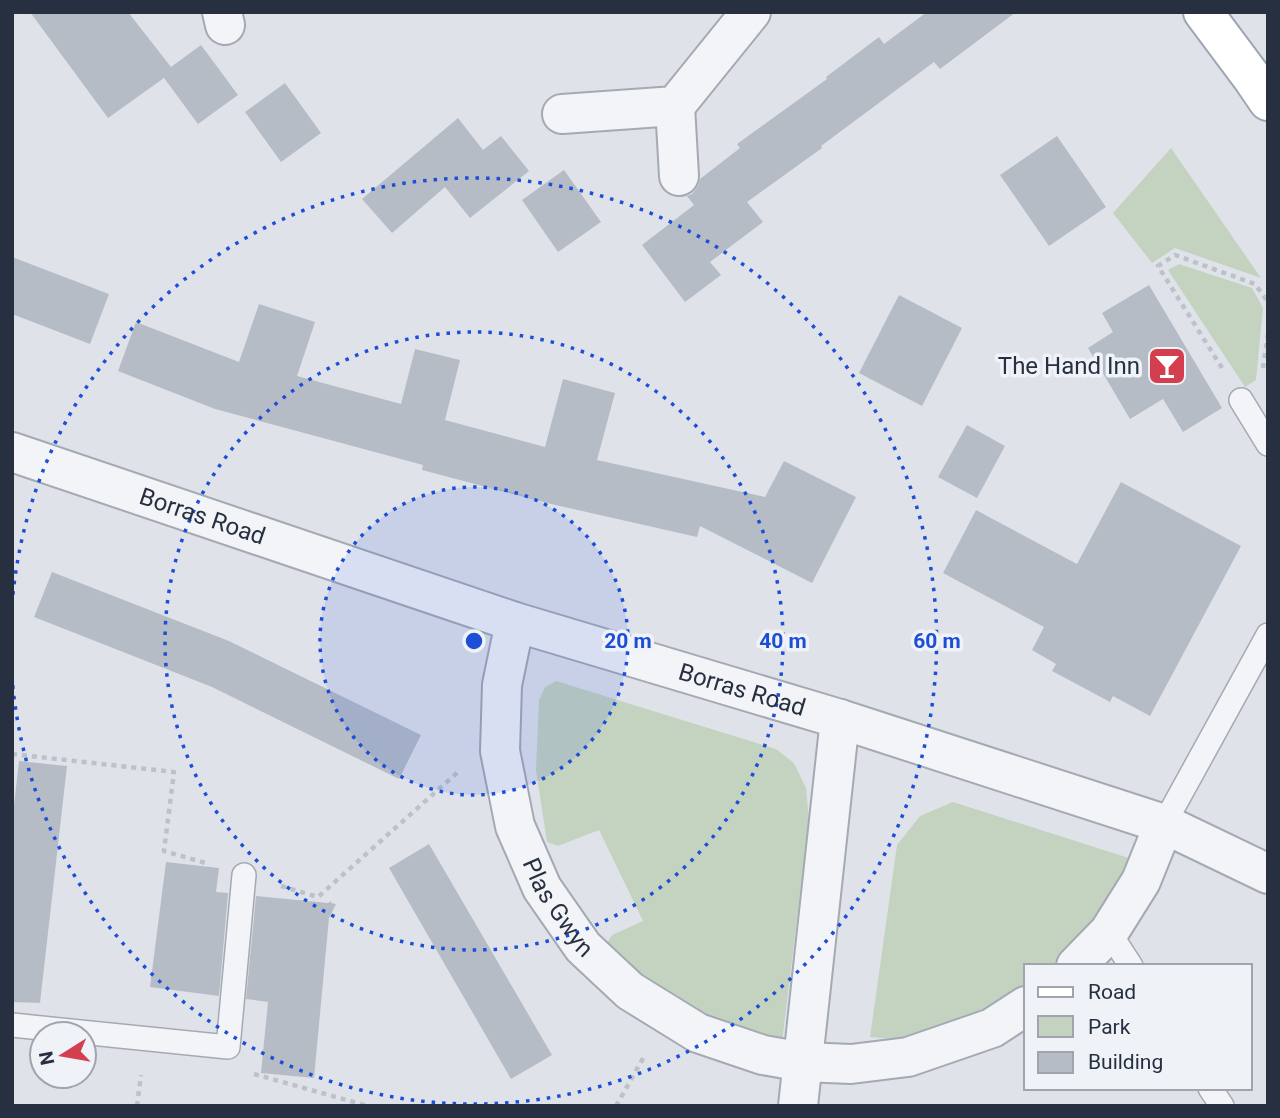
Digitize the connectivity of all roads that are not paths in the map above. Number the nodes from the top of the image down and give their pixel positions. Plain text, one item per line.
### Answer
1 (751, 12) edge
2 (1203, 12) edge
3 (1263, 82) edge
4 (676, 106) junction
5 (562, 114) dead end
6 (678, 176) dead end
7 (1241, 400) road end
8 (1268, 444) edge
9 (12, 452) edge
10 (515, 622) junction
11 (1268, 635) edge
12 (840, 719) junction
13 (1164, 824) junction
14 (1268, 874) edge
15 (244, 875) road end
16 (1109, 932) junction
17 (1078, 964) edge
18 (1130, 964) edge
19 (1024, 1007) edge
20 (12, 1025) edge
21 (803, 1062) junction
22 (1211, 1090) edge
23 (798, 1106) edge
24 (1222, 1106) edge

1 - 4 street
2 - 3 main road
4 - 5 street
4 - 6 street
7 - 8 lane
9 - 10 street, Borras Road
10 - 12 street, Borras Road
10 - 21 street, Plas Gwyn
11 - 13 lane
12 - 13 street, Borras Road
12 - 21 street
13 - 14 street, Borras Road
13 - 16 street
15 - 20 lane
16 - 17 street
16 - 18 lane
19 - 21 street, Plas Gwyn
21 - 23 street
22 - 24 lane

